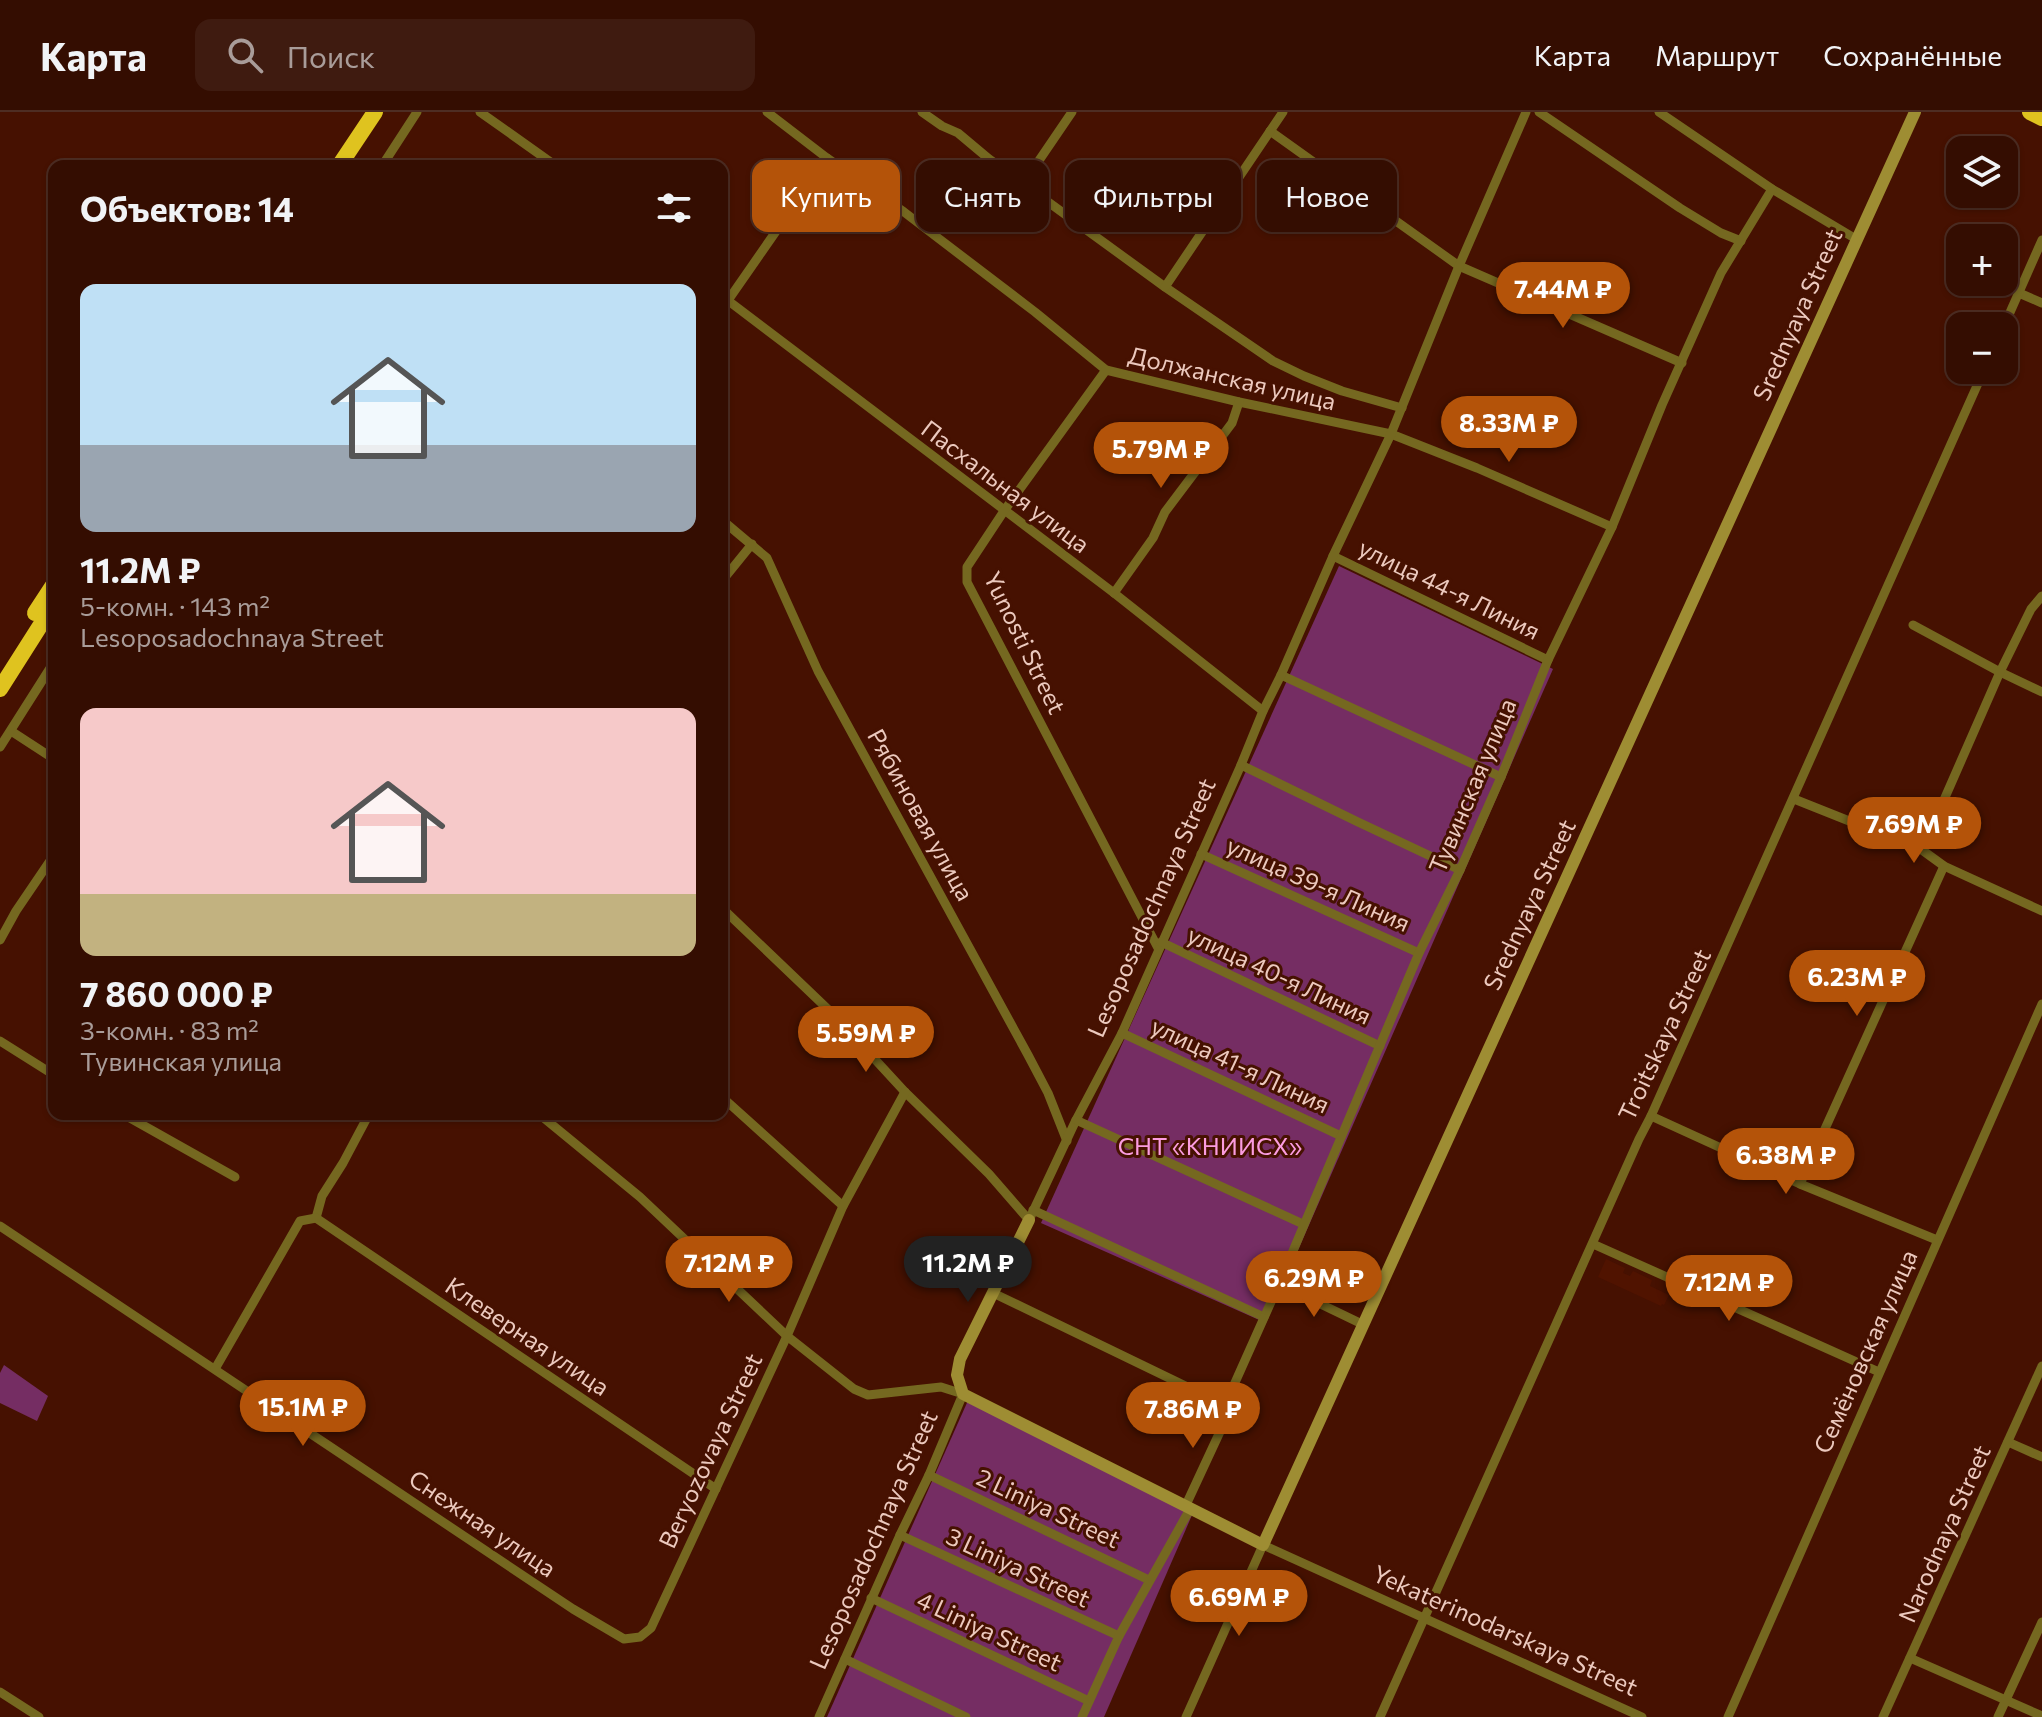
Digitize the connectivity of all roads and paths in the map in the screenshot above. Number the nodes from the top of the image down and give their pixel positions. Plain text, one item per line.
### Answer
1 (364, 112) edge
2 (375, 112) edge
3 (417, 112) edge
4 (480, 112) edge
5 (767, 112) edge
6 (922, 112) edge
7 (1072, 112) edge
8 (1283, 112) edge
9 (1526, 112) edge
10 (1539, 112) edge
11 (1659, 112) edge
12 (1915, 112) edge
13 (2030, 112) edge
14 (2042, 118) edge
15 (1270, 131) junction
16 (827, 158) junction
17 (332, 160) edge
18 (343, 160) edge
19 (386, 160) edge
20 (548, 160) edge
21 (992, 160) edge
22 (1039, 160) edge
23 (1772, 189) junction
24 (1049, 203) edge
25 (1856, 239) junction
26 (2042, 240) edge
27 (1741, 241) junction
28 (1459, 266) junction
29 (1165, 287) junction
30 (2019, 293) junction
31 (728, 296) edge
32 (2042, 303) edge
33 (728, 305) edge
34 (2010, 312) edge
35 (1682, 363) junction
36 (1106, 370) junction
37 (1978, 384) edge
38 (1239, 402) junction
39 (1402, 408) junction
40 (1391, 434) junction
41 (1004, 511) junction
42 (728, 525) edge
43 (1612, 527) junction
44 (752, 544) junction
45 (1333, 556) junction
46 (728, 574) edge
47 (1114, 593) junction
48 (48, 594) edge
49 (2042, 596) edge
50 (48, 613) edge
51 (1913, 625) dead end
52 (1548, 660) junction
53 (0, 670) edge
54 (48, 672) edge
55 (2000, 672) junction
56 (1281, 675) junction
57 (0, 689) edge
58 (2042, 692) edge
59 (1263, 711) junction
60 (11, 731) junction
61 (0, 747) edge
62 (48, 755) edge
63 (1241, 765) junction
64 (1501, 777) junction
65 (1794, 799) junction
66 (1922, 850) junction
67 (1201, 854) junction
68 (48, 864) edge
69 (1944, 866) junction
70 (1460, 870) junction
71 (2042, 911) edge
72 (728, 914) edge
73 (0, 940) edge
74 (1160, 945) junction
75 (1419, 953) junction
76 (2042, 1004) edge
77 (1122, 1033) junction
78 (0, 1041) edge
79 (1380, 1046) junction
80 (48, 1071) edge
81 (905, 1092) junction
82 (728, 1102) edge
83 (1651, 1116) junction
84 (134, 1120) edge
85 (366, 1120) edge
86 (546, 1120) edge
87 (1076, 1120) junction
88 (1341, 1136) junction
89 (1067, 1141) junction
90 (235, 1177) dead end
91 (1800, 1184) junction
92 (843, 1206) junction
93 (1031, 1215) junction
94 (316, 1218) junction
95 (1303, 1224) junction
96 (0, 1226) edge
97 (1937, 1240) junction
98 (1593, 1244) junction
99 (1279, 1284) junction
100 (993, 1293) junction
101 (1264, 1317) junction
102 (1362, 1324) junction
103 (787, 1336) junction
104 (2042, 1366) edge
105 (215, 1369) junction
106 (1879, 1372) junction
107 (963, 1394) junction
108 (1228, 1406) junction
109 (2008, 1442) junction
110 (2042, 1457) edge
111 (929, 1475) junction
112 (716, 1489) junction
113 (1188, 1508) junction
114 (900, 1535) junction
115 (1263, 1545) junction
116 (1149, 1580) junction
117 (871, 1598) junction
118 (1425, 1620) junction
119 (2042, 1622) edge
120 (1119, 1636) junction
121 (624, 1639) joint
122 (1910, 1658) junction
123 (845, 1659) junction
124 (0, 1692) edge
125 (2006, 1700) junction
126 (1089, 1701) junction
127 (2042, 1716) edge
128 (39, 1717) edge
129 (819, 1717) edge
130 (966, 1717) edge
131 (1082, 1717) edge
132 (1186, 1717) edge
133 (1380, 1717) edge
134 (1642, 1717) edge
135 (1728, 1717) edge
136 (1883, 1717) edge
137 (1998, 1717) edge

1 - 17 highway
2 - 18 highway
3 - 19 street
4 - 20 street
5 - 16 street, Должанская улица
6 - 21 street, Должанская улица
7 - 22 street
8 - 15 street
9 - 28 street, Lesoposadochnaya Street
10 - 27 street
11 - 23 street
12 - 25 street, Srednyaya Street
13 - 14 highway
15 - 28 street
15 - 29 street
16 - 31 street
16 - 36 street, Должанская улица
23 - 25 street
23 - 27 street, Тувинская улица
24 - 29 street, Должанская улица
25 - 102 street, Srednyaya Street
26 - 30 street
27 - 35 street, Тувинская улица
28 - 35 street
28 - 39 street, Lesoposadochnaya Street
29 - 39 street, Должанская улица
30 - 32 street
30 - 34 street
33 - 41 street, Пасхальная улица
35 - 43 street, Тувинская улица
36 - 38 street, Должанская улица
36 - 41 street, Yunosti Street
37 - 65 street, Troitskaya Street
38 - 40 street, Должанская улица
38 - 47 street
39 - 40 street, Lesoposadochnaya Street
40 - 43 street, Должанская улица
40 - 45 street, Lesoposadochnaya Street
41 - 47 street, Пасхальная улица
41 - 74 street, Yunosti Street
42 - 44 street, Рябиновая улица
43 - 52 street, Тувинская улица
44 - 46 street
44 - 89 street, Рябиновая улица
45 - 52 street, улица 44-я Линия
45 - 56 street, Lesoposadochnaya Street
47 - 59 street, Пасхальная улица
48 - 53 highway
49 - 55 street
50 - 57 highway
51 - 55 street
52 - 64 street, Тувинская улица
54 - 60 street
55 - 58 street
55 - 66 street
56 - 59 street, Lesoposadochnaya Street
56 - 64 street
59 - 63 street, Lesoposadochnaya Street
60 - 61 street
60 - 62 street
63 - 67 street, Lesoposadochnaya Street
63 - 70 street
64 - 70 street, Тувинская улица
65 - 66 street
65 - 83 street, Troitskaya Street
66 - 69 street
67 - 74 street, Lesoposadochnaya Street
67 - 75 street, улица 39-я Линия
68 - 73 street
69 - 71 street
69 - 91 street
70 - 75 street, Тувинская улица
72 - 81 street
74 - 77 street, Lesoposadochnaya Street
74 - 79 street, улица 40-я Линия
75 - 79 street, Тувинская улица
76 - 97 street, Семёновская улица
77 - 87 street, Lesoposadochnaya Street
77 - 88 street, улица 41-я Линия
78 - 80 street
79 - 88 street, Тувинская улица
81 - 92 street, Beryozovaya Street
81 - 93 street
82 - 92 street
83 - 91 street
83 - 98 street, Troitskaya Street
84 - 90 street
85 - 94 street
86 - 103 street
87 - 89 street, Lesoposadochnaya Street
87 - 95 street
88 - 95 street, Тувинская улица
89 - 93 street, Lesoposadochnaya Street
91 - 97 street
92 - 103 street, Beryozovaya Street
93 - 100 street, Lesoposadochnaya Street
93 - 101 street
94 - 105 street
94 - 112 street, Клеверная улица
95 - 99 street, Тувинская улица
96 - 105 street, Снежная улица
97 - 106 street, Семёновская улица
98 - 106 street
98 - 118 street, Troitskaya Street
99 - 101 street, Тувинская улица
99 - 102 street
100 - 107 street, Lesoposadochnaya Street
100 - 108 street
101 - 108 street, Тувинская улица
102 - 115 street, Srednyaya Street
103 - 107 street
103 - 112 street, Beryozovaya Street
104 - 109 street, Narodnaya Street
105 - 121 street, Снежная улица
106 - 135 street, Семёновская улица
107 - 111 street, Lesoposadochnaya Street
107 - 113 street, Yekaterinodarskaya Street
108 - 113 street, Тувинская улица
109 - 110 street
109 - 122 street, Narodnaya Street
111 - 114 street, Lesoposadochnaya Street
111 - 116 street, 2 Liniya Street
112 - 121 street, Beryozovaya Street
113 - 115 street, Yekaterinodarskaya Street
113 - 116 street, Тувинская улица
114 - 117 street, Lesoposadochnaya Street
114 - 120 street, 3 Liniya Street
115 - 118 street, Yekaterinodarskaya Street
115 - 132 street, Srednyaya Street
116 - 120 street, Тувинская улица
117 - 123 street, Lesoposadochnaya Street
117 - 126 street, 4 Liniya Street
118 - 133 street, Troitskaya Street
118 - 134 street, Yekaterinodarskaya Street
119 - 125 street
120 - 126 street, Тувинская улица
122 - 125 street
122 - 136 street, Narodnaya Street
123 - 129 street, Lesoposadochnaya Street
123 - 130 street
124 - 128 street
125 - 127 street
125 - 137 street
126 - 131 street, Тувинская улица

